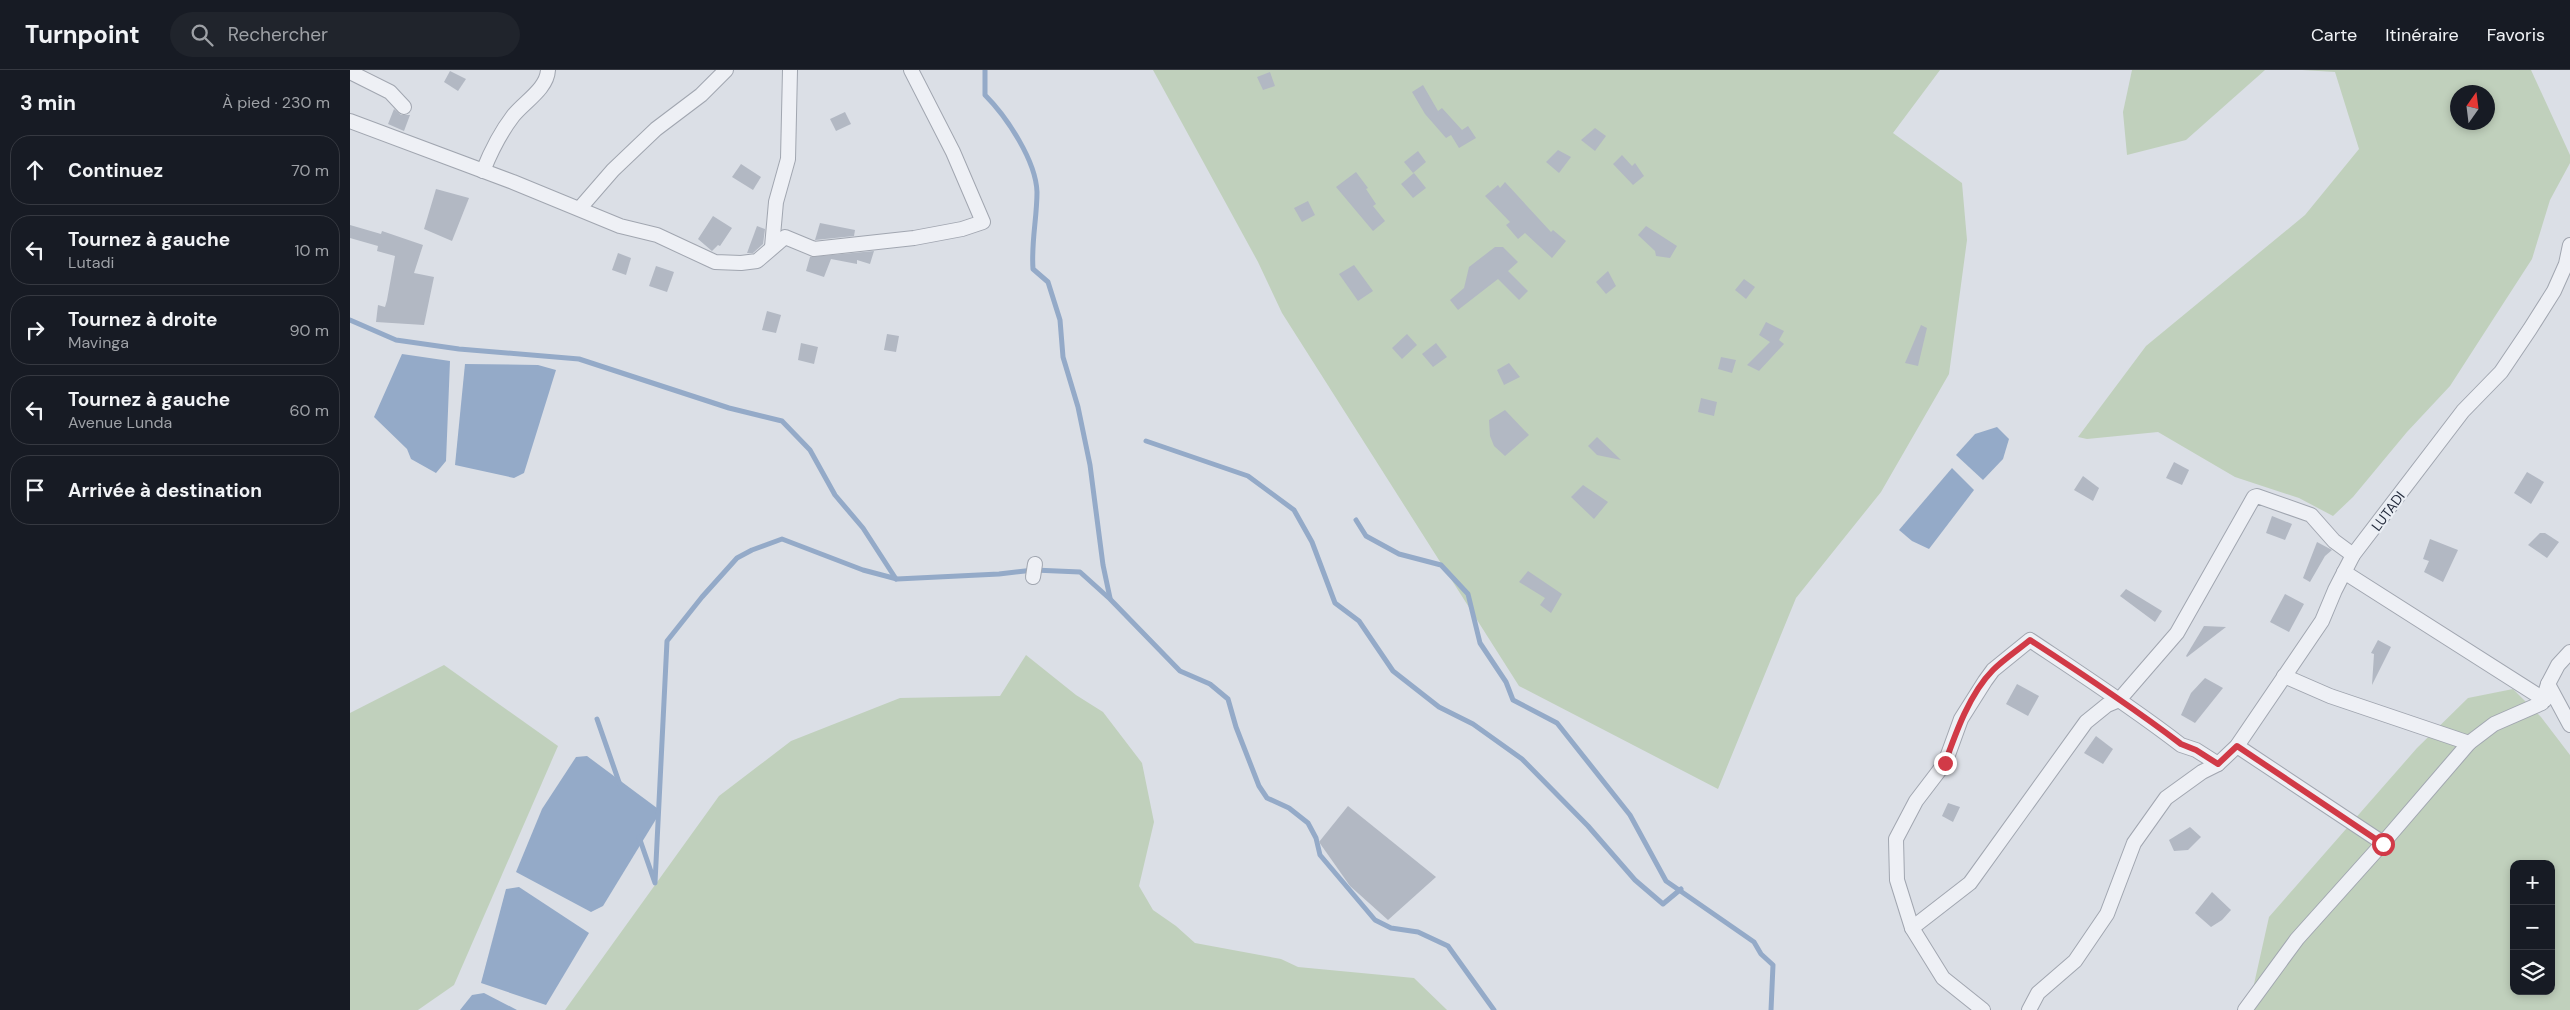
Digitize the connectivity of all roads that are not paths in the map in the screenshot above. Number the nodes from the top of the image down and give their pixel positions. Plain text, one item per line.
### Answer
1 (548, 70) edge
2 (726, 70) edge
3 (790, 70) edge
4 (911, 70) edge
5 (350, 72) edge
6 (404, 107) dead end
7 (350, 121) edge
8 (484, 171) junction
9 (580, 208) junction
10 (2570, 246) edge
11 (772, 247) junction
12 (2354, 555) junction
13 (2344, 572) junction
14 (2570, 652) edge
15 (2284, 676) junction
16 (2548, 684) junction
17 (2119, 700) junction
18 (2544, 700) junction
19 (2570, 725) edge
20 (2469, 742) junction
21 (2237, 746) junction
22 (2218, 764) junction
23 (2383, 844) junction
24 (1912, 928) junction
25 (1983, 1010) edge
26 (2029, 1010) edge
27 (2245, 1010) edge

1 - 8 street
2 - 9 street
3 - 11 street
4 - 11 street
5 - 6 street
7 - 8 street
8 - 9 street
9 - 11 street
10 - 12 street, LUTADI
12 - 13 street, LUTADI
12 - 17 street
13 - 15 street, LUTADI
13 - 18 street
14 - 16 street
15 - 20 street
15 - 21 street, LUTADI
16 - 18 street
16 - 19 street
17 - 22 street
17 - 24 street
17 - 24 street
18 - 20 street
20 - 23 street
21 - 22 street, LUTADI
21 - 23 street
22 - 26 street, LUTADI
23 - 27 street
24 - 25 street

